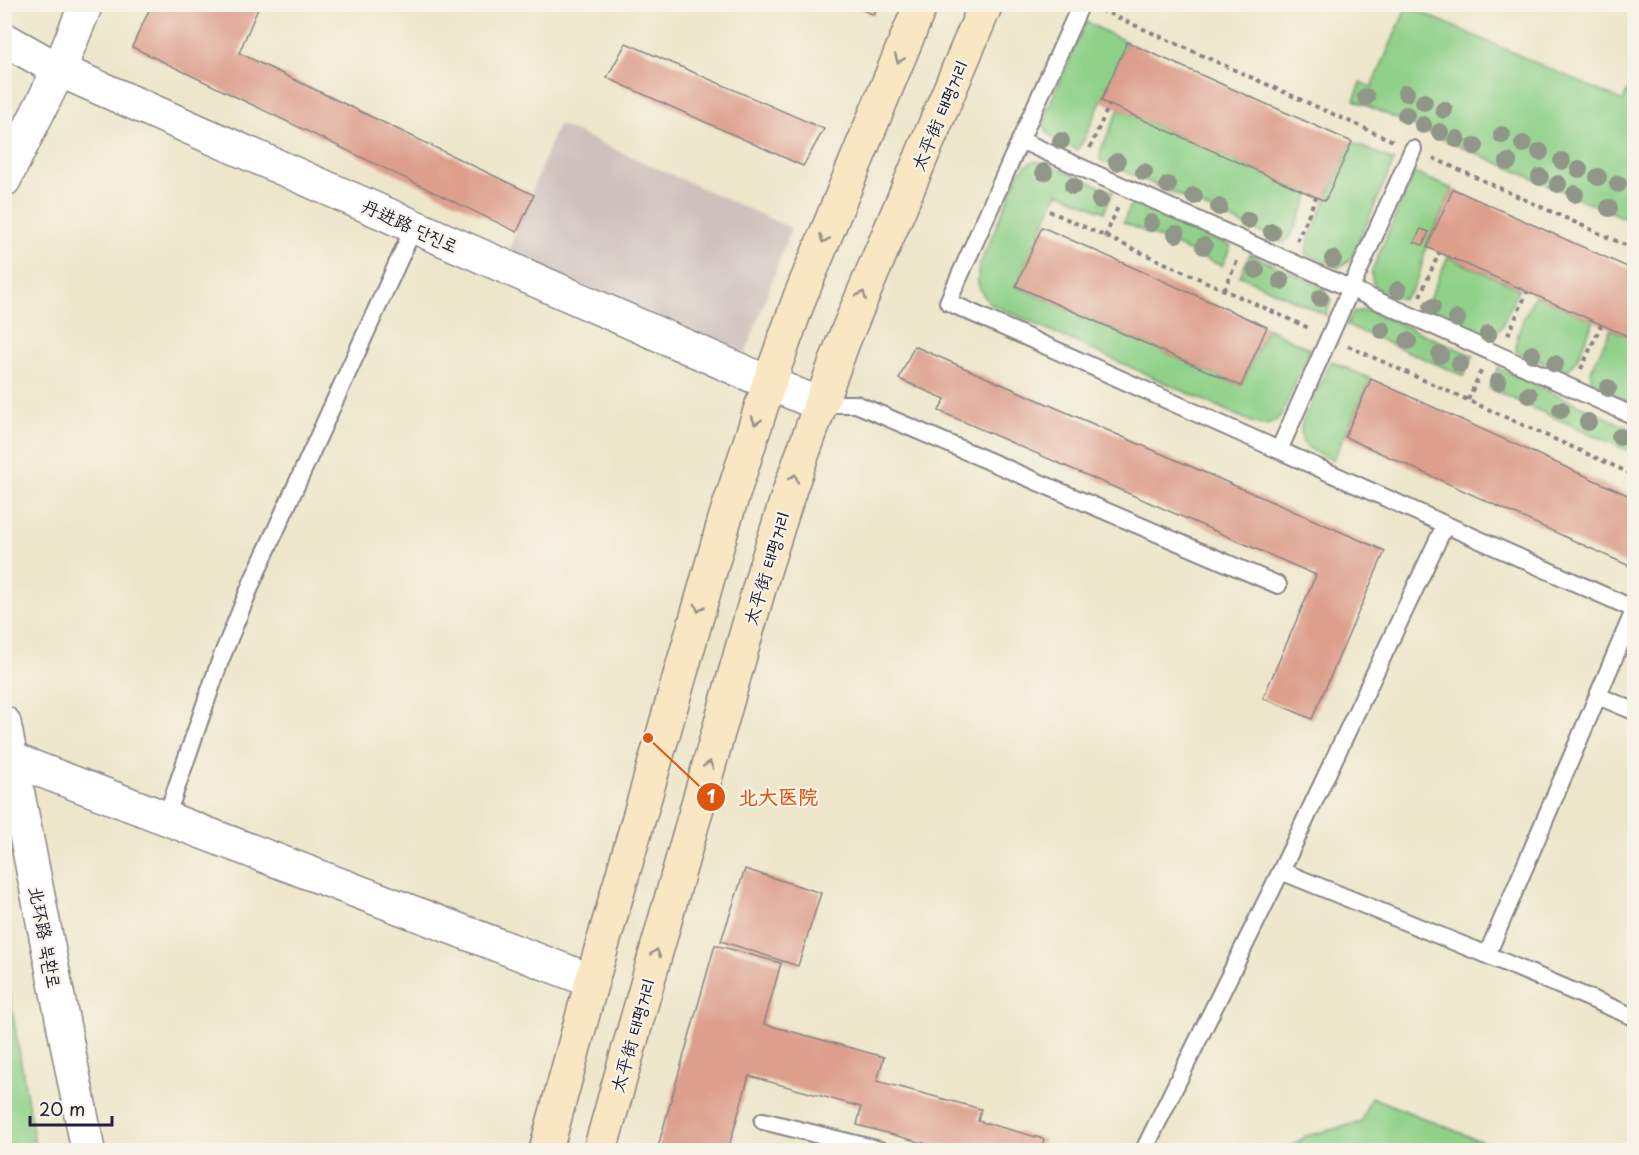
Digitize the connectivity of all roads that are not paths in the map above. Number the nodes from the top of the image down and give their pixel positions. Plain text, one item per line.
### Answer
1 (86, 4) edge
2 (921, 4) edge
3 (986, 4) edge
4 (1081, 4) edge
5 (4, 39) edge
6 (59, 70) junction
7 (1020, 140) junction
8 (1413, 149) road end
9 (4, 180) edge
10 (414, 227) junction
11 (1350, 288) junction
12 (769, 383) junction
13 (819, 404) junction
14 (1635, 416) edge
15 (1279, 450) junction
16 (1445, 525) junction
17 (1278, 585) dead end
18 (1635, 610) edge
19 (1598, 696) junction
20 (1635, 711) edge
21 (4, 723) edge
22 (12, 759) junction
23 (166, 818) junction
24 (1281, 871) junction
25 (1487, 955) junction
26 (592, 981) junction
27 (1635, 1017) edge
28 (763, 1121) dead end
29 (88, 1150) edge
30 (546, 1150) edge
31 (600, 1150) edge
32 (880, 1150) edge
33 (1144, 1150) edge

1 - 6 street
2 -> 12 main road
13 -> 3 main road, 太平街 태평거리
4 - 7 lane
5 - 6 street, 丹进路 단진로
6 - 9 street
6 - 10 street, 丹进路 단진로
7 - 11 lane
7 - 15 lane
8 - 11 lane
10 - 12 street, 丹进路 단진로
10 - 23 lane
11 - 14 lane
11 - 15 lane
12 - 13 street, 丹进路 단진로
12 -> 26 main road
13 - 17 lane
31 -> 13 main road, 太平街 태평거리
15 - 16 lane
16 - 18 lane
16 - 24 lane
18 - 19 lane
19 - 20 lane
19 - 25 lane
21 - 22 street, 北环路 북환로
22 - 23 street
22 - 29 street, 北环路 북환로
23 - 26 street
24 - 25 lane
24 - 33 lane
25 - 27 lane
26 - 30 main road
28 - 32 lane

